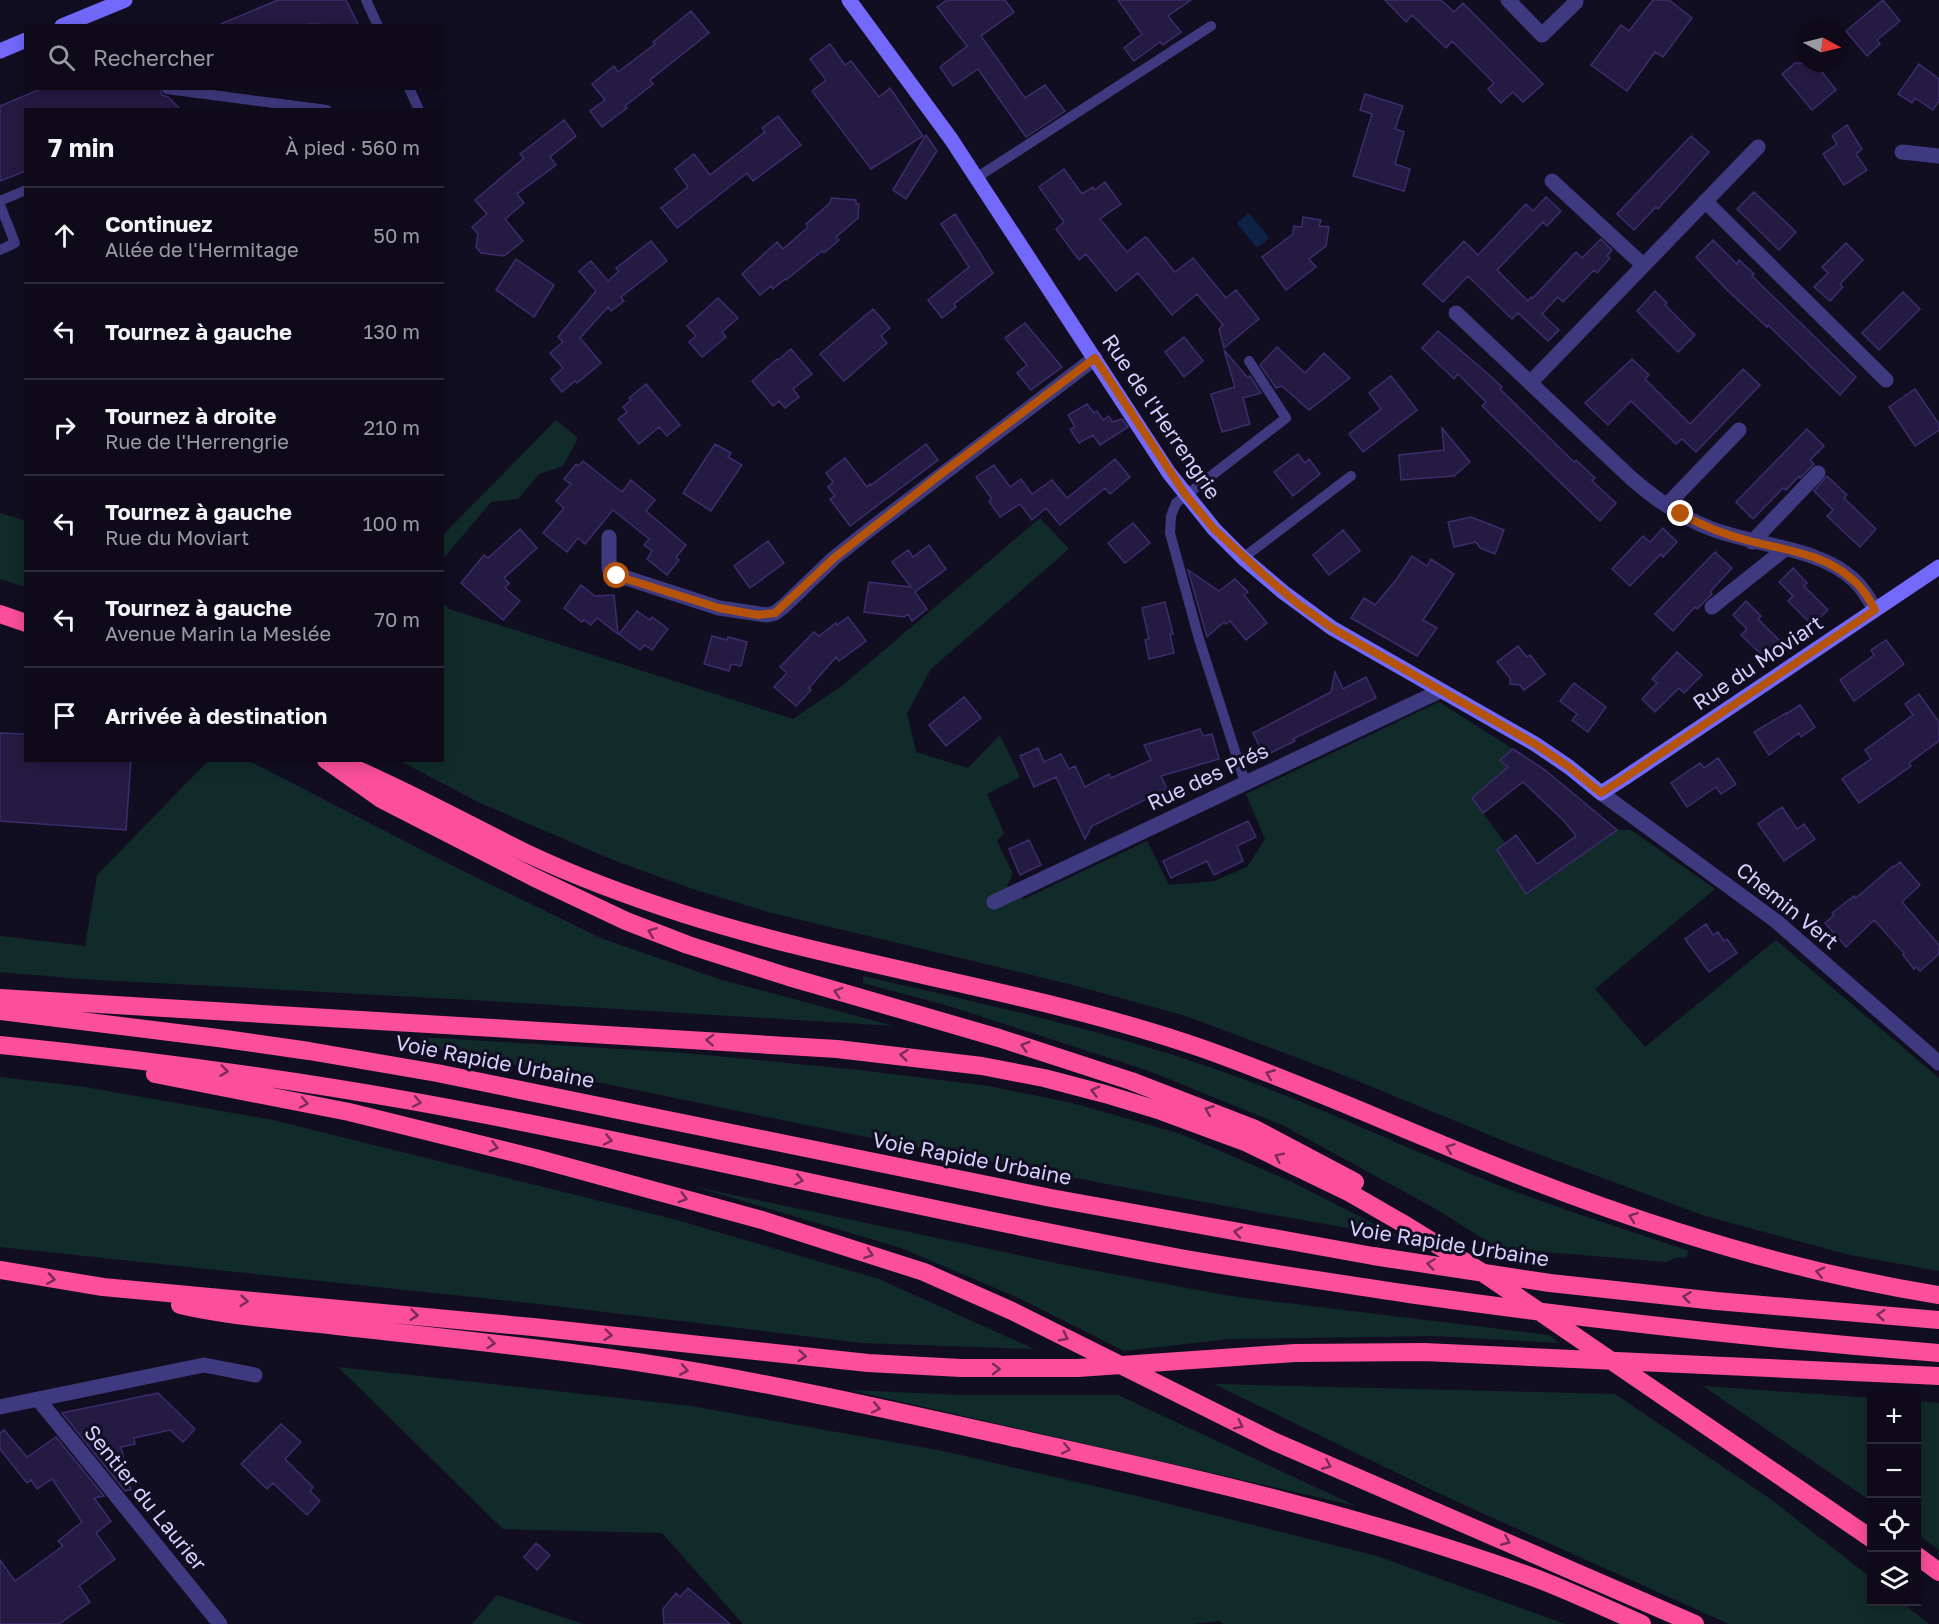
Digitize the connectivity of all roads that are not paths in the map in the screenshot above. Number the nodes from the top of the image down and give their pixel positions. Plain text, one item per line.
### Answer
1 (125, 0) edge
2 (366, 0) edge
3 (849, 0) edge
4 (1508, 0) edge
5 (1576, 2) dead end
6 (67, 24) edge
7 (377, 24) edge
8 (1210, 26) dead end
9 (23, 44) edge
10 (0, 51) edge
11 (175, 90) edge
12 (410, 90) edge
13 (312, 108) edge
14 (418, 108) edge
15 (1758, 147) dead end
16 (1902, 152) dead end
17 (1939, 156) edge
18 (976, 178) junction
19 (1552, 181) dead end
20 (24, 191) edge
21 (1705, 201) junction
22 (0, 203) edge
23 (0, 250) edge
24 (1644, 265) junction
25 (1456, 313) dead end
26 (1095, 358) junction
27 (1249, 361) dead end
28 (1886, 380) dead end
29 (1530, 383) junction
30 (1739, 430) dead end
31 (1818, 473) dead end
32 (1351, 476) dead end
33 (1185, 494) junction
34 (1667, 506) junction
35 (609, 537) dead end
36 (1752, 542) junction
37 (1785, 549) junction
38 (1243, 558) junction
39 (1939, 567) edge
40 (1712, 607) dead end
41 (1875, 610) junction
42 (0, 614) edge
43 (24, 622) edge
44 (1440, 691) junction
45 (329, 762) edge
46 (340, 762) edge
47 (1245, 782) junction
48 (1601, 793) junction
49 (994, 902) dead end
50 (0, 998) edge
51 (0, 1011) edge
52 (0, 1045) edge
53 (20, 1047) junction
54 (1939, 1063) edge
55 (1352, 1188) junction
56 (0, 1270) edge
57 (102, 1287) junction
58 (1939, 1295) edge
59 (1939, 1320) edge
60 (1939, 1353) edge
61 (255, 1375) dead end
62 (1939, 1376) edge
63 (38, 1399) junction
64 (0, 1407) edge
65 (1867, 1522) edge
66 (1867, 1536) edge
67 (1921, 1558) edge
68 (1939, 1572) edge
69 (1921, 1573) edge
70 (1939, 1587) edge
71 (220, 1624) edge
72 (1642, 1624) edge
73 (1695, 1624) edge

1 - 6 street
2 - 7 lane
3 - 18 street, Rue de l'Herrengrie
4 - 5 street
8 - 18 lane
9 - 10 street
11 - 13 lane
12 - 14 lane
15 - 21 street
16 - 17 street
18 - 26 street, Rue de l'Herrengrie
19 - 24 street
20 - 22 lane
21 - 24 street
21 - 28 street
22 - 23 lane
24 - 29 street
25 - 29 street
26 - 33 street, Rue de l'Herrengrie
26 - 35 street
27 - 33 lane
29 - 34 street
30 - 34 street
31 - 36 street
32 - 38 lane
33 - 38 street, Rue de l'Herrengrie
33 - 47 lane
34 - 36 street
36 - 37 street
37 - 40 street
37 - 41 street
38 - 44 street, Rue de l'Herrengrie
39 - 41 street, Rue du Moviart
41 - 48 street, Rue du Moviart
42 - 43 highway
44 - 47 street, Rue des Prés
44 - 48 street, Rue de l'Herrengrie
55 -> 45 highway
58 -> 46 highway
47 - 49 street, Rue des Prés
48 - 54 street, Chemin Vert
55 -> 50 highway
59 -> 51 highway, Voie Rapide Urbaine
52 - 53 highway
53 -> 60 highway
53 -> 73 highway
55 - 65 highway
55 - 66 highway
56 -> 57 highway
57 -> 62 highway
57 -> 72 highway
61 - 63 street
63 - 64 street
63 - 71 street, Sentier du Laurier
67 - 68 highway
69 - 70 highway

